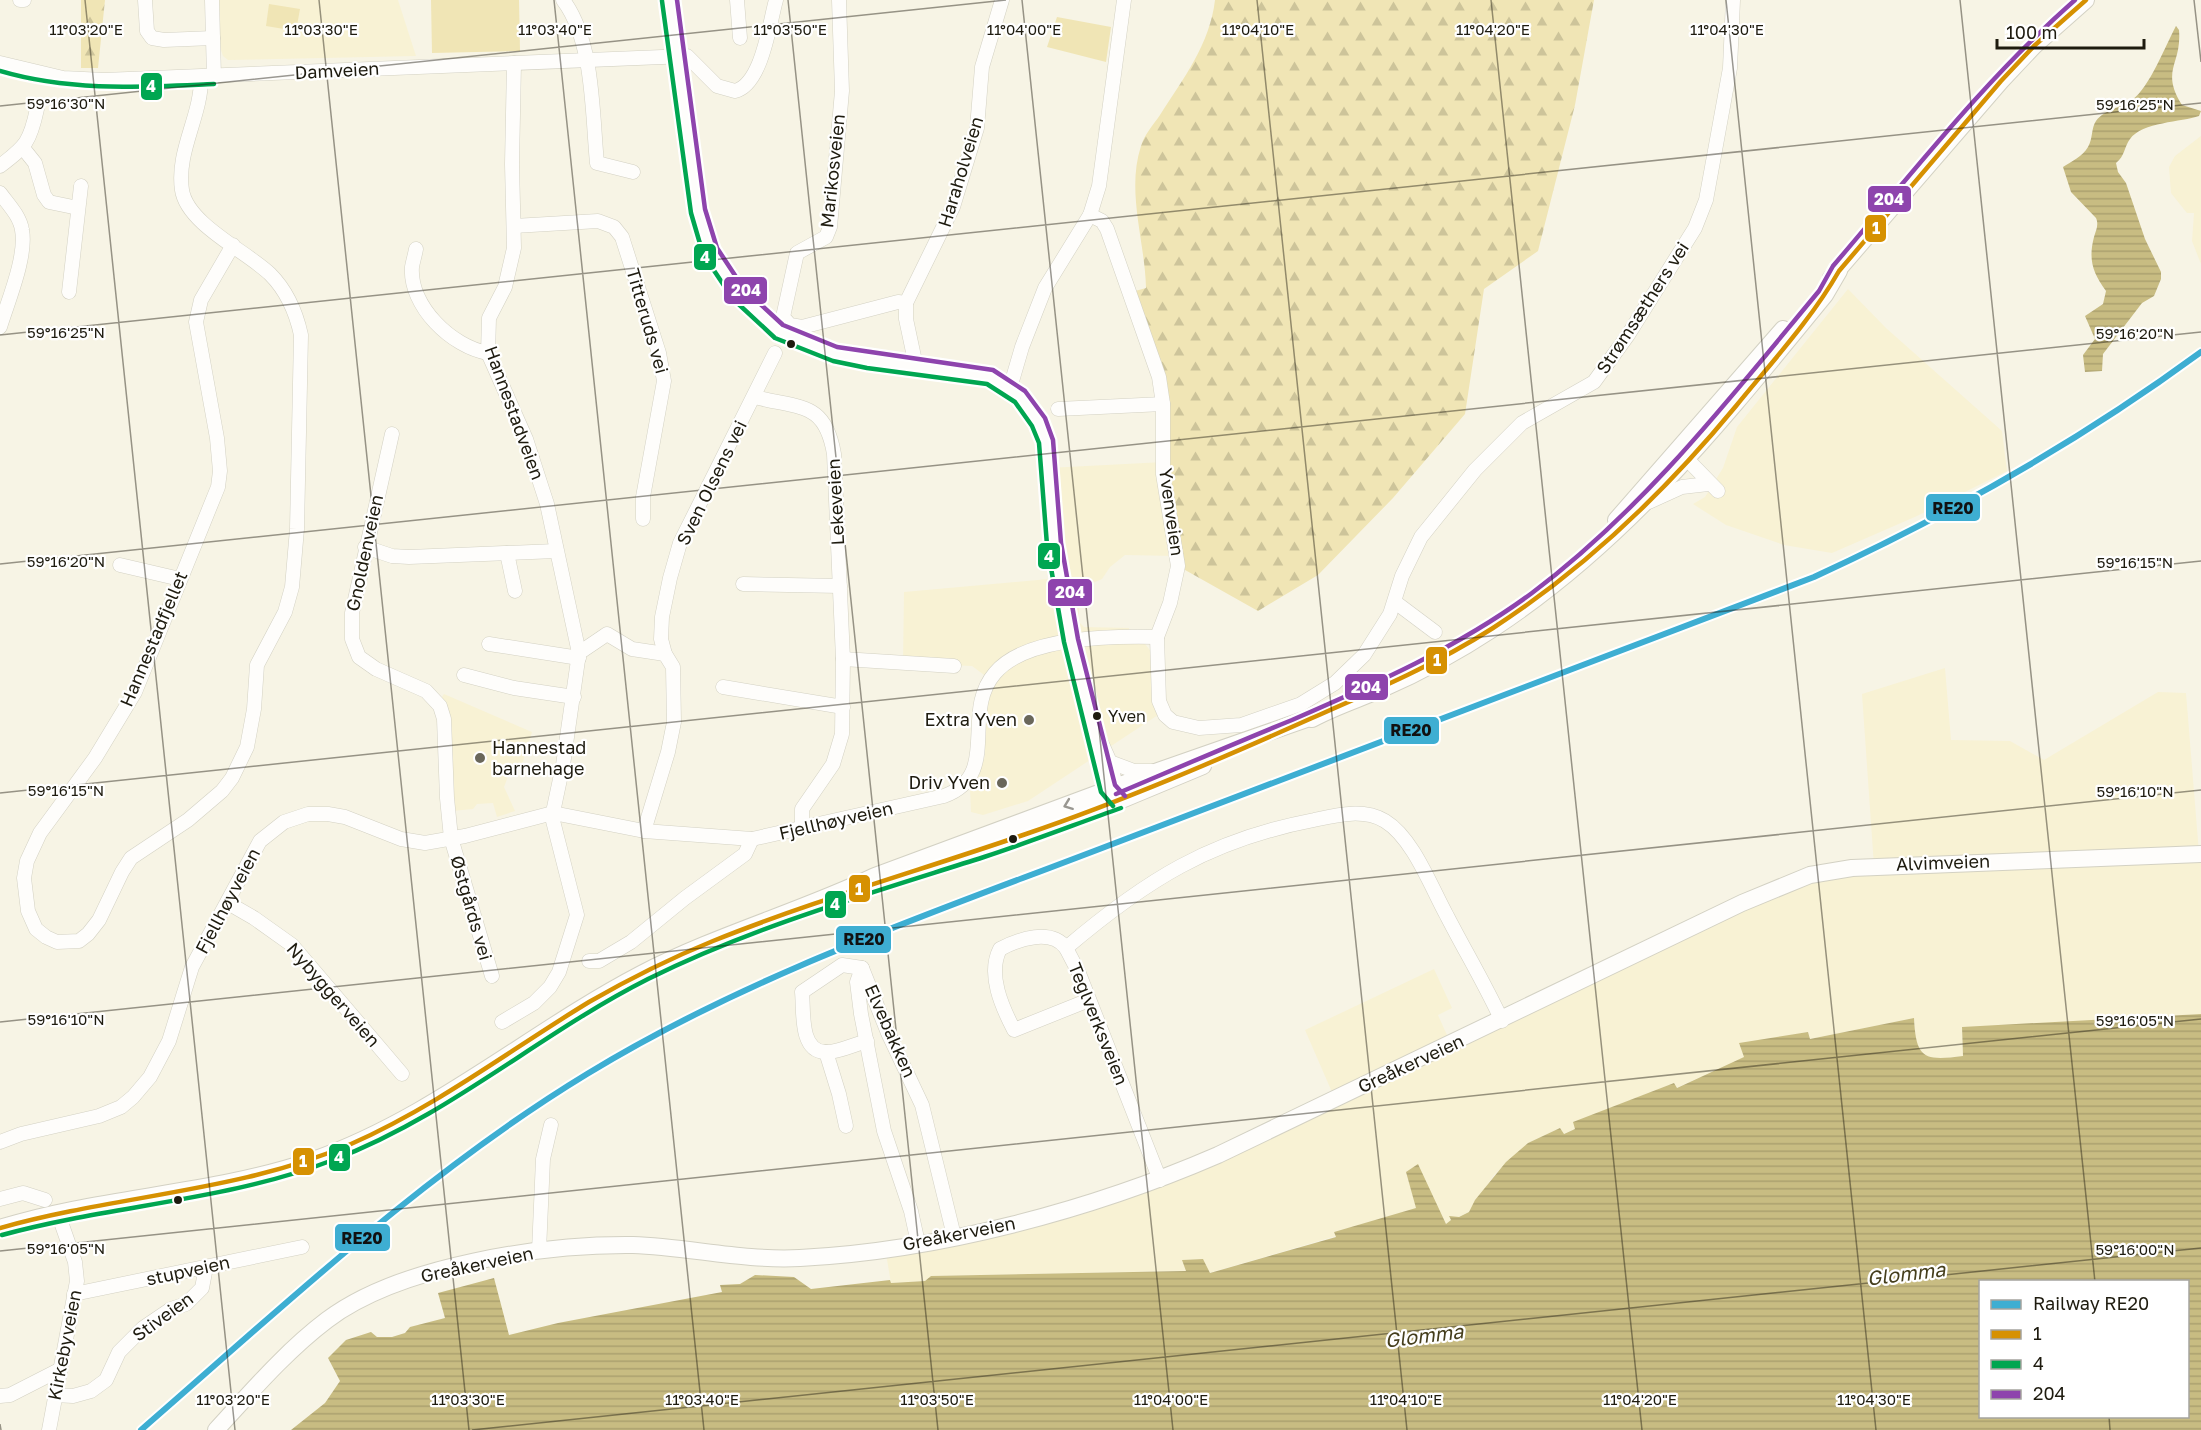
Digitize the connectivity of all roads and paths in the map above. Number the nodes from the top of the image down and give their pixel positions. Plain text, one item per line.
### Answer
1 (145, 0) edge
2 (212, 0) edge
3 (563, 0) edge
4 (669, 0) edge
5 (736, 0) edge
6 (776, 0) edge
7 (839, 0) edge
8 (1002, 0) edge
9 (1124, 0) edge
10 (1734, 0) edge
11 (2086, 0) edge
12 (213, 38) junction
13 (740, 38) dead end
14 (675, 57) junction
15 (586, 59) junction
16 (0, 63) edge
17 (514, 63) junction
18 (208, 77) junction
19 (37, 110) dead end
20 (23, 148) junction
21 (0, 166) edge
22 (633, 172) dead end
23 (81, 186) dead end
24 (0, 193) edge
25 (78, 208) junction
26 (1090, 215) junction
27 (514, 226) junction
28 (233, 245) junction
29 (417, 249) dead end
30 (69, 292) dead end
31 (906, 303) junction
32 (0, 327) edge
33 (775, 352) dead end
34 (488, 353) junction
35 (916, 366) junction
36 (1010, 388) junction
37 (755, 397) junction
38 (1163, 404) junction
39 (1058, 409) dead end
40 (392, 434) dead end
41 (1683, 455) junction
42 (1647, 503) junction
43 (643, 519) dead end
44 (365, 547) junction
45 (556, 551) junction
46 (507, 553) junction
47 (120, 565) dead end
48 (1572, 568) junction
49 (180, 579) junction
50 (743, 584) dead end
51 (840, 586) junction
52 (515, 591) dead end
53 (1395, 602) junction
54 (1435, 632) dead end
55 (1157, 638) junction
56 (1071, 641) junction
57 (489, 644) dead end
58 (665, 654) junction
59 (579, 656) junction
60 (843, 659) junction
61 (954, 666) dead end
62 (464, 675) dead end
63 (723, 687) dead end
64 (574, 697) junction
65 (843, 707) junction
66 (1321, 714) junction
67 (1094, 729) junction
68 (1110, 762) junction
69 (1158, 771) junction
70 (1115, 792) junction
71 (552, 813) junction
72 (802, 830) junction
73 (644, 831) junction
74 (451, 838) junction
75 (752, 839) junction
76 (2201, 854) edge
77 (228, 903) junction
78 (1697, 925) joint
79 (1066, 948) junction
80 (589, 961) dead end
81 (862, 968) junction
82 (492, 976) dead end
83 (1089, 1000) junction
84 (1502, 1020) junction
85 (502, 1022) dead end
86 (867, 1041) junction
87 (825, 1052) junction
88 (402, 1074) dead end
89 (551, 1125) dead end
90 (846, 1126) dead end
91 (0, 1142) edge
92 (1160, 1180) junction
93 (0, 1199) edge
94 (45, 1200) dead end
95 (62, 1225) dead end
96 (0, 1228) edge
97 (954, 1236) junction
98 (918, 1243) junction
99 (302, 1247) dead end
100 (539, 1251) junction
101 (206, 1267) junction
102 (74, 1294) junction
103 (59, 1370) junction
104 (55, 1395) junction
105 (0, 1396) edge
106 (49, 1430) edge
107 (216, 1430) edge

1 - 12 street
2 - 12 street, Hannestadfjellet
3 - 15 street
4 - 14 street
5 - 13 street
6 - 14 street
7 - 31 street, Marikosveien
8 - 31 street, Haraholveien
9 - 26 street
10 - 53 street, Strømsæthers vei
11 - 41 main road
12 - 18 street, Hannestadfjellet
14 - 15 street, Damveien
14 - 35 street
15 - 17 street, Damveien
15 - 22 street
16 - 18 street, Damveien
17 - 18 street, Damveien
17 - 27 street, Hannestadveien
18 - 28 street, Hannestadfjellet
19 - 20 street
20 - 21 street
20 - 25 street
23 - 25 street
24 - 32 street
25 - 30 street
26 - 36 street
26 - 38 street, Yvenveien
27 - 34 street, Hannestadveien
27 - 43 street, Titteruds vei
28 - 49 street, Hannestadfjellet
28 - 49 street, Hannestadfjellet
29 - 34 street
31 - 35 street
33 - 37 street, Sven Olsens vei
34 - 45 street, Hannestadveien
35 - 36 street
36 - 56 street
37 - 51 street, Lekeveien
37 - 58 street, Sven Olsens vei
38 - 39 street
38 - 55 street, Yvenveien
40 - 44 street, Gnoldenveien
41 - 42 main road
41 - 42 street
41 - 48 main road
42 - 48 main road
44 - 46 street
44 - 74 street, Gnoldenveien
45 - 46 street
45 - 59 street, Hannestadveien
46 - 52 street
47 - 49 street
48 - 66 main road
50 - 51 street
51 - 60 street, Lekeveien
53 - 54 street
53 - 55 street, Strømsæthers vei
55 - 56 street
56 - 67 street
56 - 72 street, Fjellhøyveien
57 - 59 street
58 - 59 street
58 - 73 street, Sven Olsens vei
59 - 64 street, Hannestadveien
60 - 61 street
60 - 65 street, Lekeveien
62 - 64 street
63 - 65 street
64 - 71 street, Hannestadveien
65 - 72 street, Lekeveien
66 - 69 main road
66 - 70 main road
67 - 68 street
67 - 70 street
68 - 69 street
68 - 70 street
69 - 70 main road
70 - 96 main road
71 - 73 street, Fjellhøyveien
71 - 74 street, Fjellhøyveien
71 - 85 street, Hannestadveien
72 - 75 street, Fjellhøyveien
73 - 75 street, Fjellhøyveien
74 - 77 street, Fjellhøyveien
74 - 82 street, Østgårds vei
75 - 80 street
76 - 78 main road, Alvimveien
77 - 88 street, Nybyggerveien
77 - 91 street, Fjellhøyveien
78 - 84 main road, Greåkerveien
79 - 83 street, Teglverksveien
79 - 83 street
79 - 84 street, Teglverksveien
81 - 86 street
81 - 87 street, Elvebakken
81 - 97 street, Elvebakken
83 - 92 street, Teglverksveien
84 - 92 main road, Greåkerveien
86 - 87 street, Elvebakken
86 - 98 street
87 - 90 street
89 - 100 street
92 - 97 main road, Greåkerveien
93 - 94 street
95 - 102 street, Kirkebyveien
97 - 98 main road, Greåkerveien
98 - 100 main road, Greåkerveien
99 - 101 street, stupveien
100 - 107 main road, Greåkerveien
101 - 102 street, stupveien
101 - 104 street, Stiveien
102 - 103 street, Kirkebyveien
103 - 104 street, Kirkebyveien
103 - 105 street
104 - 106 street, Kirkebyveien

